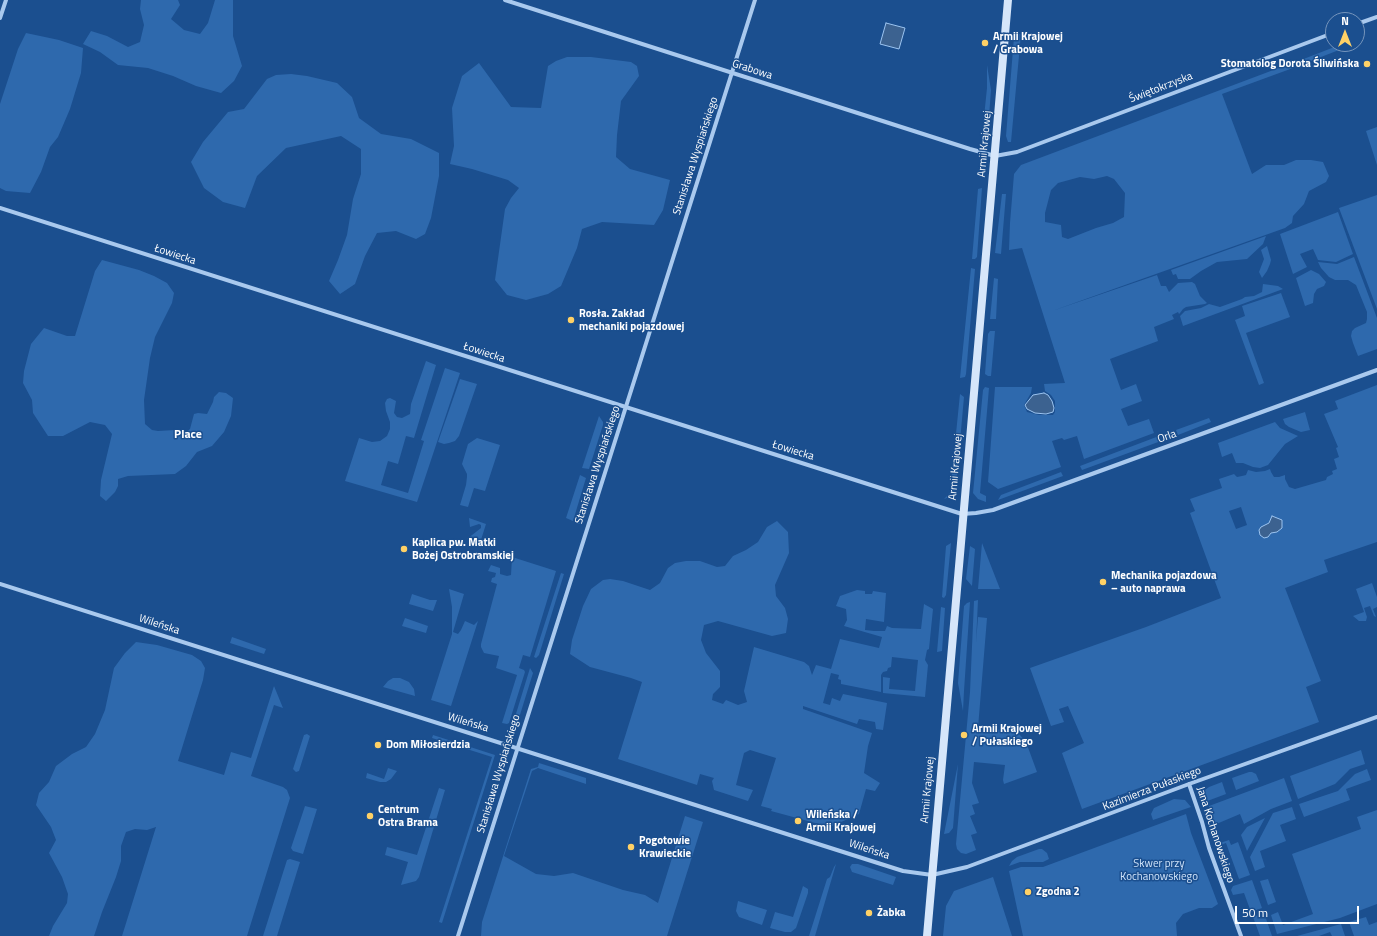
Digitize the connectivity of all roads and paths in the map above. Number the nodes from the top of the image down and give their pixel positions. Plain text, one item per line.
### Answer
1 (6, 0) edge
2 (504, 0) edge
3 (755, 0) edge
4 (1008, 0) edge
5 (1377, 16) edge
6 (0, 18) edge
7 (1365, 21) edge
8 (1325, 36) edge
9 (732, 72) junction
10 (995, 156) junction
11 (0, 208) edge
12 (1377, 370) edge
13 (625, 408) junction
14 (962, 514) junction
15 (0, 584) edge
16 (1377, 717) edge
17 (517, 748) junction
18 (1189, 784) junction
19 (932, 875) junction
20 (458, 936) edge
21 (927, 936) edge
22 (1241, 936) edge

1 - 6 street
2 - 9 street, Grabowa
3 - 9 street, Stanisława Wyspiańskiego
4 - 10 street, Armii Krajowej
5 - 7 street
8 - 10 street, Świętokrzyska
9 - 10 street, Grabowa
9 - 13 street, Stanisława Wyspiańskiego
10 - 14 street, Armii Krajowej
11 - 13 street, Łowiecka
12 - 14 street, Orla
13 - 14 street, Łowiecka
13 - 17 street, Stanisława Wyspiańskiego
14 - 19 street, Armii Krajowej
15 - 17 street, Wileńska
16 - 18 street, Kazimierza Pułaskiego
17 - 19 street, Wileńska
17 - 20 street, Stanisława Wyspiańskiego
18 - 19 street, Kazimierza Pułaskiego
18 - 22 street, Jana Kochanowskiego
19 - 21 street, Armii Krajowej

